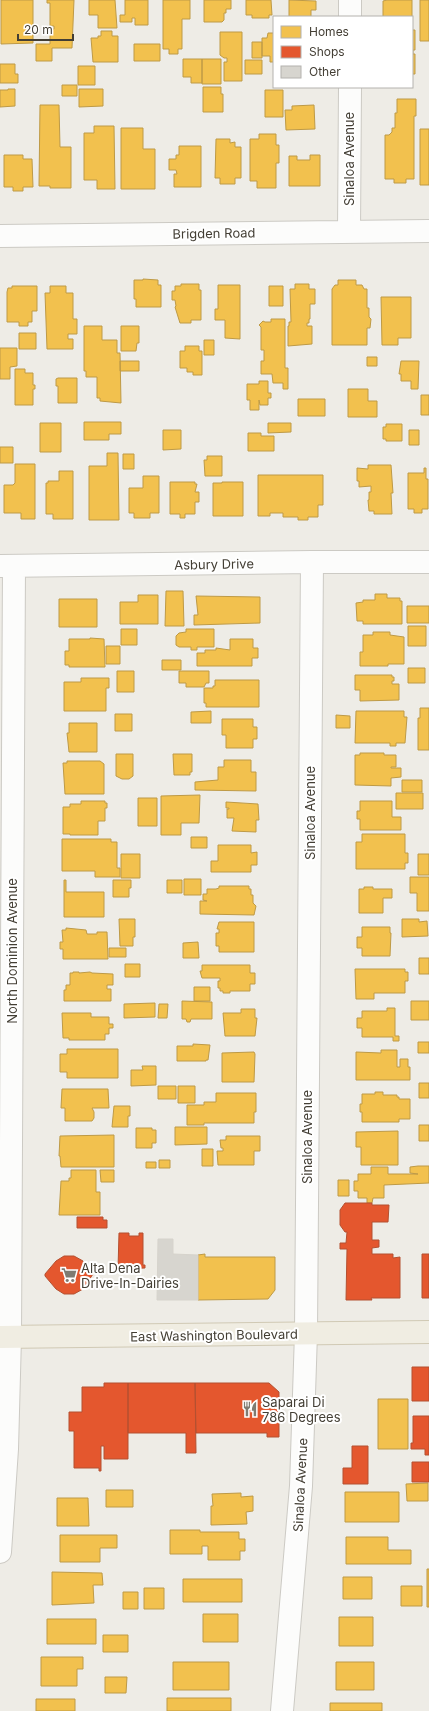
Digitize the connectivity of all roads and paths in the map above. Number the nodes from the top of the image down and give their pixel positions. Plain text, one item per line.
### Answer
1 (350, 0) edge
2 (350, 16) edge
3 (350, 88) edge
4 (349, 231) junction
5 (429, 231) edge
6 (0, 236) edge
7 (312, 562) junction
8 (429, 562) edge
9 (7, 566) edge
10 (429, 1332) edge
11 (306, 1333) junction
12 (5, 1337) edge
13 (0, 1552) edge
14 (282, 1711) edge

1 - 2 street
3 - 4 street, Sinaloa Avenue
4 - 5 street, Brigden Road
4 - 6 street, Brigden Road
7 - 8 street, Asbury Drive
7 - 9 street, Asbury Drive
7 - 11 street, Sinaloa Avenue
9 - 12 street, North Dominion Avenue
10 - 11 main road, East Washington Boulevard
11 - 12 main road, East Washington Boulevard
11 - 14 street, Sinaloa Avenue
12 - 13 street, North Dominion Avenue

